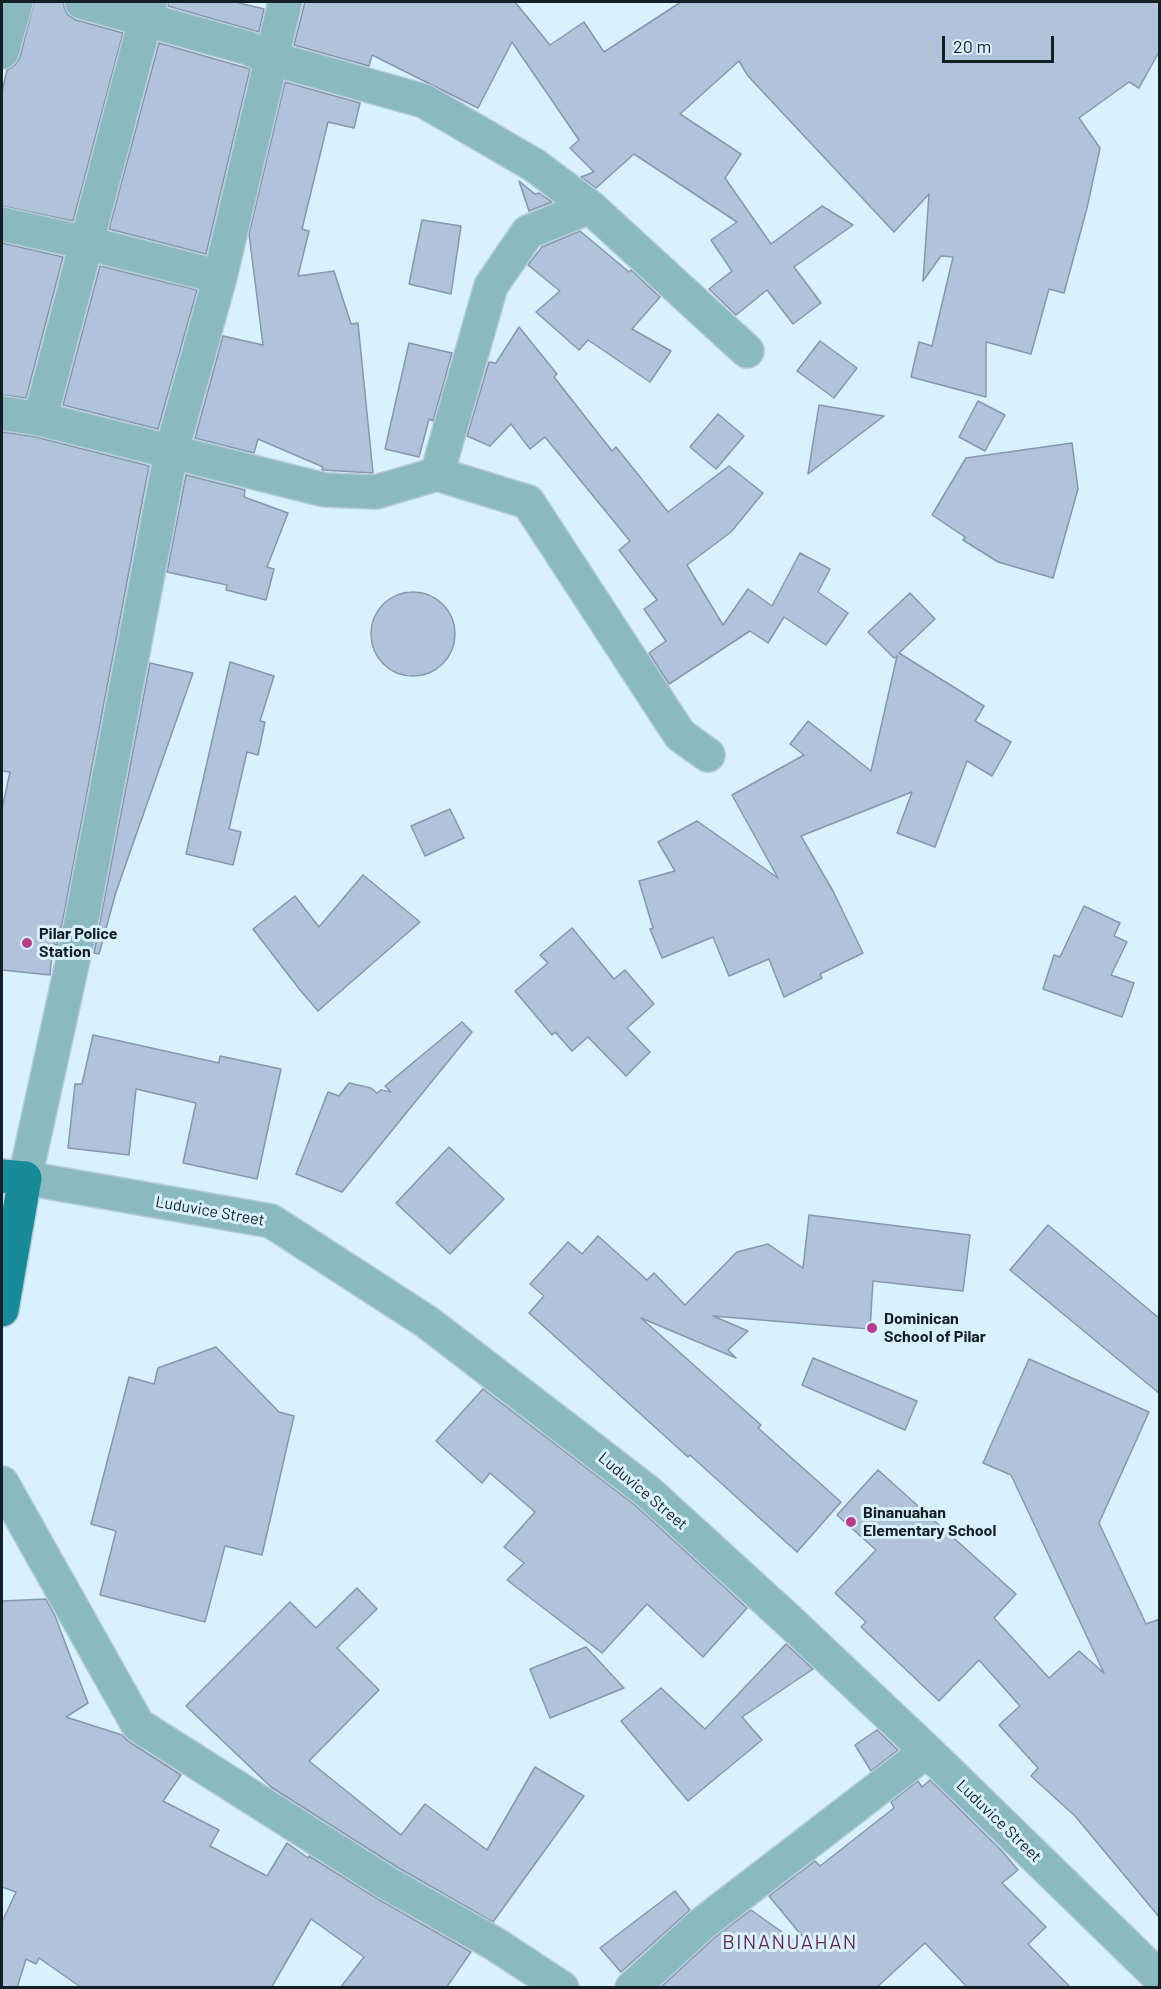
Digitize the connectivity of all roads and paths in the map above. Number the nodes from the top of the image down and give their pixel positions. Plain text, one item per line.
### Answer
1 (16, 2) edge
2 (82, 2) edge
3 (285, 2) edge
4 (148, 11) edge
5 (2, 52) edge
6 (270, 58) junction
7 (590, 207) junction
8 (2, 224) edge
9 (87, 243) junction
10 (220, 277) junction
11 (747, 351) dead end
12 (2, 413) edge
13 (40, 419) junction
14 (171, 453) junction
15 (437, 474) junction
16 (708, 755) dead end
17 (13, 1177) edge
18 (2, 1310) edge
19 (2, 1483) edge
20 (927, 1751) junction
21 (1160, 1978) edge
22 (562, 1988) edge
23 (632, 1988) edge

1 - 5 street
2 - 4 street
3 - 6 street
4 - 6 street
4 - 9 street
6 - 7 street
6 - 10 street
7 - 11 street
7 - 15 street
8 - 9 street
9 - 10 street
9 - 13 street
10 - 14 street
12 - 13 street
13 - 14 street
14 - 15 street
14 - 17 street
15 - 16 street
17 - 18 main road
17 - 20 street, Luduvice Street
19 - 22 street
20 - 21 street, Luduvice Street
20 - 23 street

